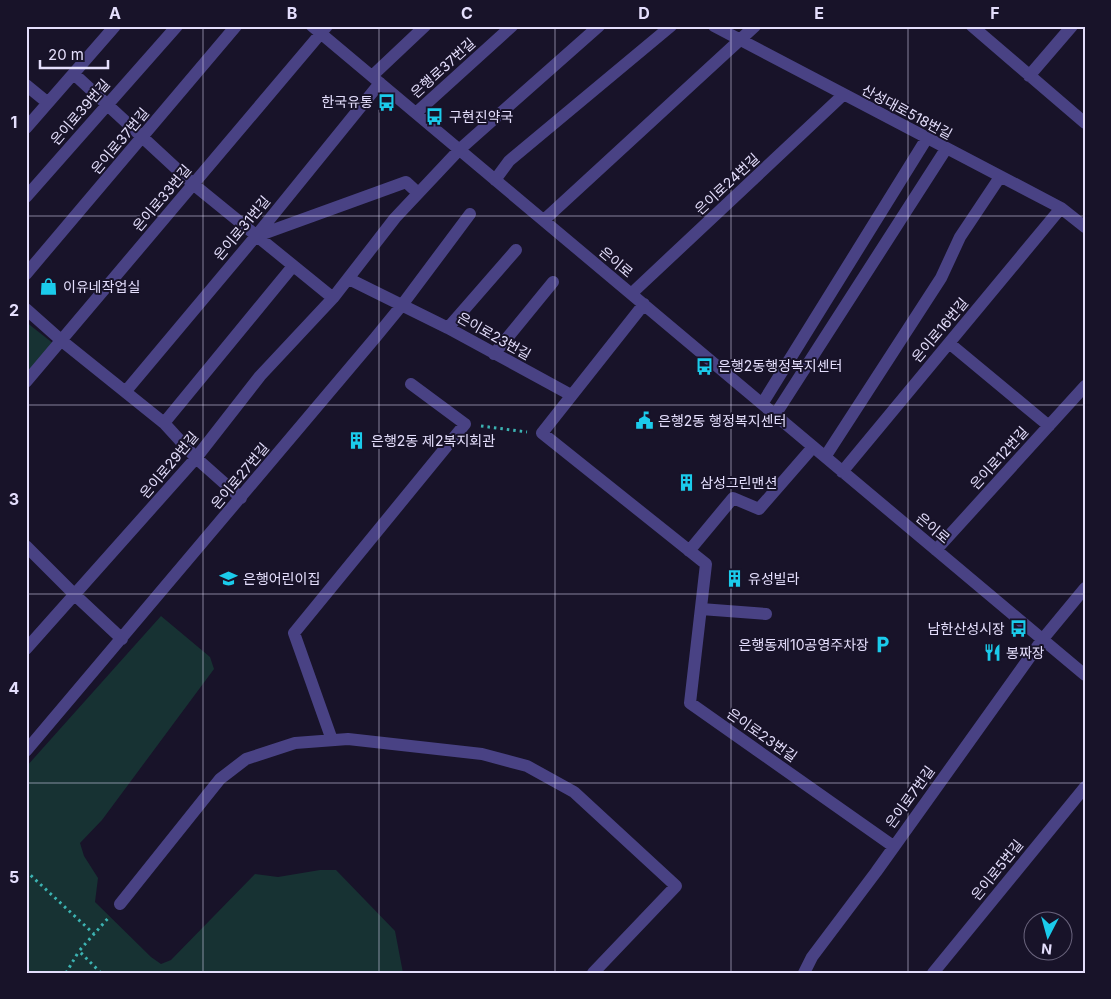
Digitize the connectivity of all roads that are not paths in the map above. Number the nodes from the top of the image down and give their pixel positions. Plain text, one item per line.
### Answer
1 (115, 26) edge
2 (178, 26) edge
3 (236, 26) edge
4 (425, 26) edge
5 (512, 26) edge
6 (599, 26) edge
7 (671, 26) edge
8 (714, 26) edge
9 (755, 26) edge
10 (972, 26) edge
11 (1072, 26) edge
12 (320, 29) edge
13 (740, 40) junction
14 (74, 74) junction
15 (1029, 76) junction
16 (376, 79) junction
17 (26, 85) edge
18 (843, 95) junction
19 (48, 103) junction
20 (107, 104) junction
21 (416, 113) junction
22 (1085, 123) edge
23 (26, 128) edge
24 (142, 138) junction
25 (926, 138) junction
26 (946, 149) junction
27 (460, 150) junction
28 (1000, 177) junction
29 (495, 180) junction
30 (194, 184) junction
31 (418, 193) junction
32 (26, 197) edge
33 (1061, 208) junction
34 (470, 214) dead end
35 (544, 220) junction
36 (1085, 227) edge
37 (256, 236) junction
38 (516, 250) dead end
39 (293, 266) junction
40 (26, 274) edge
41 (349, 279) junction
42 (554, 282) dead end
43 (631, 294) junction
44 (333, 298) junction
45 (644, 304) junction
46 (402, 305) junction
47 (26, 309) edge
48 (448, 328) junction
49 (62, 341) junction
50 (949, 343) junction
51 (494, 354) junction
52 (26, 382) edge
53 (411, 384) dead end
54 (1085, 386) edge
55 (126, 391) junction
56 (571, 395) junction
57 (762, 404) junction
58 (775, 415) junction
59 (164, 423) junction
60 (1049, 426) junction
61 (813, 447) junction
62 (825, 457) junction
63 (196, 458) junction
64 (842, 472) junction
65 (241, 498) junction
66 (26, 546) edge
67 (936, 550) junction
68 (688, 551) junction
69 (1085, 588) edge
70 (75, 595) junction
71 (701, 609) junction
72 (766, 614) dead end
73 (122, 639) junction
74 (1042, 640) junction
75 (26, 650) edge
76 (1085, 675) edge
77 (332, 740) junction
78 (26, 751) edge
79 (1085, 787) edge
80 (893, 846) junction
81 (120, 904) road end
82 (593, 973) edge
83 (804, 973) edge
84 (933, 973) edge

1 - 14 street
2 - 20 street, 은이로39번길
3 - 24 street, 은이로37번길
4 - 16 street
5 - 21 street, 은행로37번길
6 - 27 street
7 - 29 street
8 - 13 street, 산성대로518번길
9 - 13 street
10 - 15 street
11 - 15 street
12 - 16 street, 은이로
12 - 30 street, 은이로33번길
13 - 18 street, 산성대로518번길
13 - 35 street
14 - 19 street
14 - 20 street
15 - 22 street
16 - 21 street, 은이로
16 - 37 street, 은이로31번길
17 - 19 street
18 - 25 street, 산성대로518번길
18 - 43 street, 은이로24번길
19 - 23 street
20 - 24 street
20 - 32 street, 은이로39번길
21 - 27 street, 은이로
24 - 30 street
24 - 40 street, 은이로37번길
25 - 26 street, 산성대로518번길
25 - 57 street
26 - 28 street, 산성대로518번길
26 - 58 street
27 - 29 street, 은이로
27 - 31 street, 은이로29번길
28 - 33 street, 산성대로518번길
28 - 62 street
29 - 35 street, 은이로
30 - 37 street
30 - 49 street, 은이로33번길
31 - 37 street
31 - 41 street, 은이로29번길
33 - 36 street, 산성대로518번길
33 - 50 street, 은이로16번길
34 - 46 street, 은이로27번길
35 - 43 street, 은이로
37 - 39 street
37 - 55 street, 은이로31번길
38 - 48 street
39 - 44 street
39 - 59 street
41 - 44 street, 은이로29번길
41 - 46 street, 은이로23번길
42 - 51 street
43 - 45 street, 은이로
44 - 63 street, 은이로29번길
45 - 56 street
45 - 57 street, 은이로
46 - 48 street, 은이로23번길
46 - 65 street, 은이로27번길
47 - 49 street
48 - 51 street, 은이로23번길
49 - 52 street, 은이로33번길
49 - 55 street
50 - 60 street
50 - 64 street, 은이로16번길
51 - 56 street, 은이로23번길
53 - 77 street
54 - 60 street, 은이로12번길
55 - 59 street
56 - 68 street, 은이로23번길
57 - 58 street, 은이로
58 - 61 street, 은이로
59 - 63 street
60 - 67 street, 은이로12번길
61 - 62 street, 은이로
61 - 68 street
62 - 64 street, 은이로
63 - 65 street
63 - 70 street, 은이로29번길
64 - 67 street, 은이로
65 - 73 street, 은이로27번길
66 - 70 street
67 - 74 street, 은이로
68 - 71 street, 은이로23번길
69 - 74 street, 은이로7번길
70 - 73 street
70 - 75 street, 은이로29번길
71 - 72 street
71 - 80 street, 은이로23번길
73 - 78 street, 은이로27번길
74 - 76 street, 은이로
74 - 80 street, 은이로7번길
77 - 81 street
77 - 82 street
79 - 84 street, 은이로5번길
80 - 83 street, 은이로7번길

